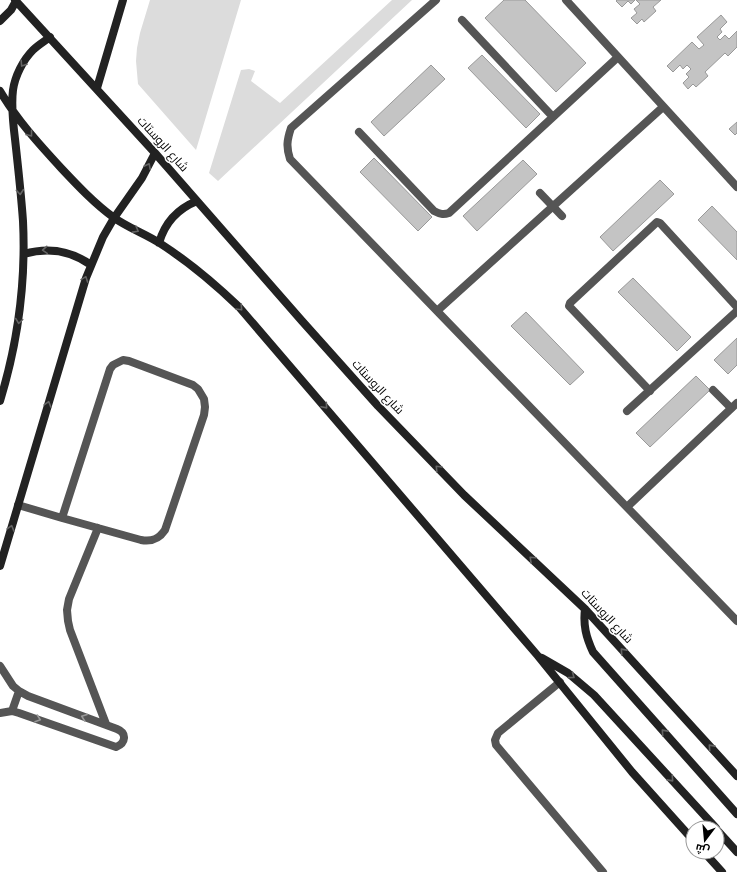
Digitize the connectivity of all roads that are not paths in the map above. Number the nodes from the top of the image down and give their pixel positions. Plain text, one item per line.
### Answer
1 (16, 0) edge
2 (123, 0) edge
3 (436, 0) edge
4 (566, 0) edge
5 (462, 20) dead end
6 (0, 21) edge
7 (50, 37) junction
8 (618, 57) junction
9 (97, 88) junction
10 (0, 91) edge
11 (663, 107) junction
12 (12, 111) junction
13 (552, 117) junction
14 (359, 132) dead end
15 (155, 153) junction
16 (737, 187) edge
17 (540, 193) dead end
18 (197, 201) junction
19 (552, 206) junction
20 (562, 216) dead end
21 (114, 218) junction
22 (159, 243) junction
23 (24, 254) junction
24 (91, 265) junction
25 (737, 307) edge
26 (436, 311) junction
27 (737, 311) edge
28 (713, 390) dead end
29 (650, 391) junction
30 (0, 401) edge
31 (734, 405) edge
32 (627, 411) dead end
33 (18, 505) junction
34 (627, 507) junction
35 (62, 518) junction
36 (98, 528) junction
37 (0, 566) edge
38 (585, 609) junction
39 (737, 621) edge
40 (538, 656) junction
41 (0, 666) edge
42 (560, 682) junction
43 (19, 691) junction
44 (12, 712) junction
45 (0, 713) edge
46 (106, 724) junction
47 (737, 776) edge
48 (737, 814) edge
49 (708, 820) edge
50 (685, 831) edge
51 (725, 839) edge
52 (737, 852) edge
53 (711, 860) edge
54 (603, 872) edge
55 (722, 872) edge

1 - 6 main road
1 - 7 main road, شارع الروستات
2 - 9 main road
3 - 26 street
4 - 8 street
5 - 13 street
7 - 9 main road, شارع الروستات
7 -> 12 main road
8 - 11 street
8 - 13 street
9 - 15 main road, شارع الروستات
10 - 12 main road
11 - 16 street
11 - 19 street
12 -> 21 main road
12 -> 23 main road
13 - 14 street
15 - 18 main road, شارع الروستات
21 -> 15 main road
17 - 19 street
18 - 22 main road
38 -> 18 main road, شارع الروستات
19 - 20 street
19 - 26 street
21 -> 22 main road
21 - 24 main road
22 -> 40 main road
24 -> 23 main road
23 -> 30 main road
33 -> 24 main road
25 - 29 street
26 - 34 street
27 - 29 street
28 - 31 street
29 - 32 street
31 - 34 street
33 - 35 street
37 -> 33 main road
34 - 39 street
35 - 36 street
35 - 36 street
36 - 46 street
47 -> 38 main road, شارع الروستات
48 -> 38 main road
40 - 42 main road
40 -> 49 main road
41 - 43 street
42 - 50 main road
42 - 54 street
43 - 44 street
46 -> 43 street
44 - 45 street
44 -> 46 street
51 - 52 main road
53 - 55 main road

